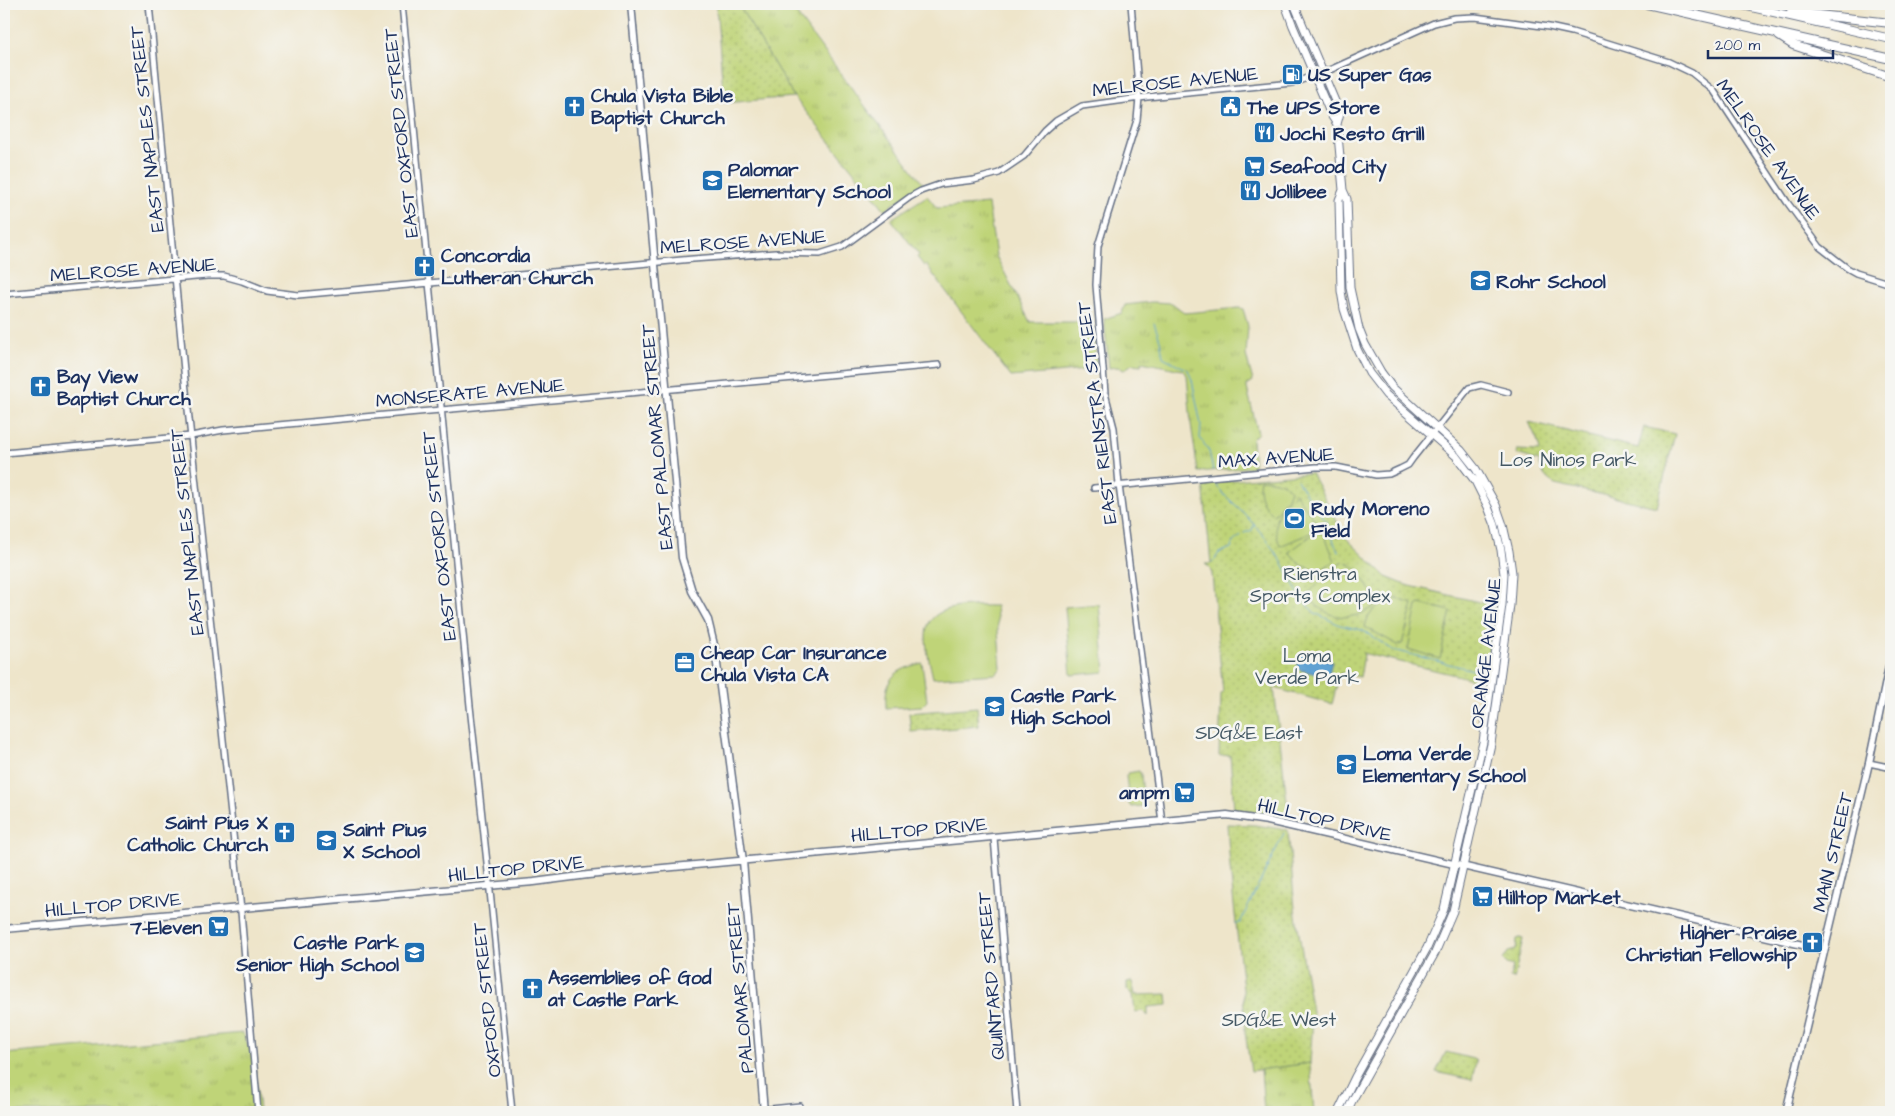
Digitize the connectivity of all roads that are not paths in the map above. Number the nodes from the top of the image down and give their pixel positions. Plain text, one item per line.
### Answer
1 (149, 4) edge
2 (402, 4) edge
3 (631, 4) edge
4 (1131, 4) edge
5 (1285, 4) edge
6 (1294, 4) edge
7 (1647, 4) edge
8 (1738, 4) edge
9 (1756, 8) junction
10 (1891, 23) edge
11 (1773, 32) junction
12 (1891, 40) edge
13 (1891, 59) edge
14 (1323, 73) junction
15 (1315, 76) junction
16 (1891, 77) edge
17 (1139, 98) junction
18 (1337, 124) junction
19 (1343, 190) junction
20 (1340, 250) junction
21 (1349, 250) junction
22 (655, 262) junction
23 (176, 278) junction
24 (430, 284) junction
25 (1891, 284) edge
26 (4, 294) edge
27 (939, 365) dead end
28 (666, 390) junction
29 (1508, 392) dead end
30 (441, 410) junction
31 (1437, 427) junction
32 (1432, 433) junction
33 (191, 436) junction
34 (4, 453) edge
35 (1118, 485) junction
36 (1094, 488) dead end
37 (1891, 656) edge
38 (1891, 761) edge
39 (1869, 763) junction
40 (1162, 822) junction
41 (994, 838) junction
42 (743, 861) junction
43 (1455, 864) junction
44 (1464, 866) junction
45 (490, 885) junction
46 (239, 908) junction
47 (4, 929) edge
48 (1824, 950) junction
49 (1355, 1077) junction
50 (1363, 1082) junction
51 (800, 1106) dead end
52 (764, 1111) edge
53 (258, 1112) edge
54 (512, 1112) edge
55 (741, 1112) edge
56 (1018, 1112) edge
57 (1338, 1112) edge
58 (1347, 1112) edge
59 (1786, 1112) edge

1 - 23 street, EAST NAPLES STREET
2 - 24 street, EAST OXFORD STREET
3 - 22 main road, EAST PALOMAR STREET
4 - 17 street, EAST RIENSTRA STREET
5 - 15 main road, ORANGE AVENUE
6 - 14 main road, ORANGE AVENUE
7 - 11 highway
8 - 9 highway
9 - 10 highway
9 - 12 highway
11 - 13 highway
11 - 16 highway
14 - 15 street, MELROSE AVENUE
14 - 18 main road, ORANGE AVENUE
14 - 25 street, MELROSE AVENUE
15 - 17 street, MELROSE AVENUE
15 - 18 main road, ORANGE AVENUE
17 - 22 street, MELROSE AVENUE
17 - 35 street, EAST RIENSTRA STREET
18 - 19 main road, ORANGE AVENUE
19 - 20 main road, ORANGE AVENUE
19 - 21 main road, ORANGE AVENUE
20 - 21 main road
20 - 32 main road, ORANGE AVENUE
21 - 31 main road, ORANGE AVENUE
22 - 24 street, MELROSE AVENUE
22 - 28 main road, EAST PALOMAR STREET
23 - 24 street, MELROSE AVENUE
23 - 26 street, MELROSE AVENUE
23 - 33 street, EAST NAPLES STREET
24 - 30 street, EAST OXFORD STREET
27 - 28 street, MONSERATE AVENUE
28 - 30 street, MONSERATE AVENUE
28 - 42 main road, EAST PALOMAR STREET
29 - 31 street, MAX AVENUE
30 - 33 street, MONSERATE AVENUE
30 - 45 street, EAST OXFORD STREET
31 - 32 street, MAX AVENUE
31 - 44 main road, ORANGE AVENUE
32 - 35 street, MAX AVENUE
32 - 43 main road, ORANGE AVENUE
33 - 34 street, MONSERATE AVENUE
33 - 46 street, EAST NAPLES STREET
35 - 36 street, MAX AVENUE
35 - 40 street, EAST RIENSTRA STREET
37 - 39 main road, MAIN STREET
38 - 39 street
39 - 48 main road, MAIN STREET
40 - 41 main road, HILLTOP DRIVE
40 - 43 main road, HILLTOP DRIVE
41 - 42 main road, HILLTOP DRIVE
41 - 56 street, QUINTARD STREET
42 - 45 main road, HILLTOP DRIVE
42 - 52 main road, PALOMAR STREET
43 - 44 main road, HILLTOP DRIVE
43 - 49 main road, ORANGE AVENUE
44 - 48 main road, HILLTOP DRIVE
44 - 50 main road, ORANGE AVENUE
45 - 46 main road, HILLTOP DRIVE
45 - 54 street, OXFORD STREET
46 - 47 main road, HILLTOP DRIVE
46 - 53 street, EAST NAPLES STREET
48 - 59 main road, MAIN STREET
49 - 50 main road
49 - 57 main road, ORANGE AVENUE
50 - 58 main road, ORANGE AVENUE
51 - 52 street
52 - 55 street

